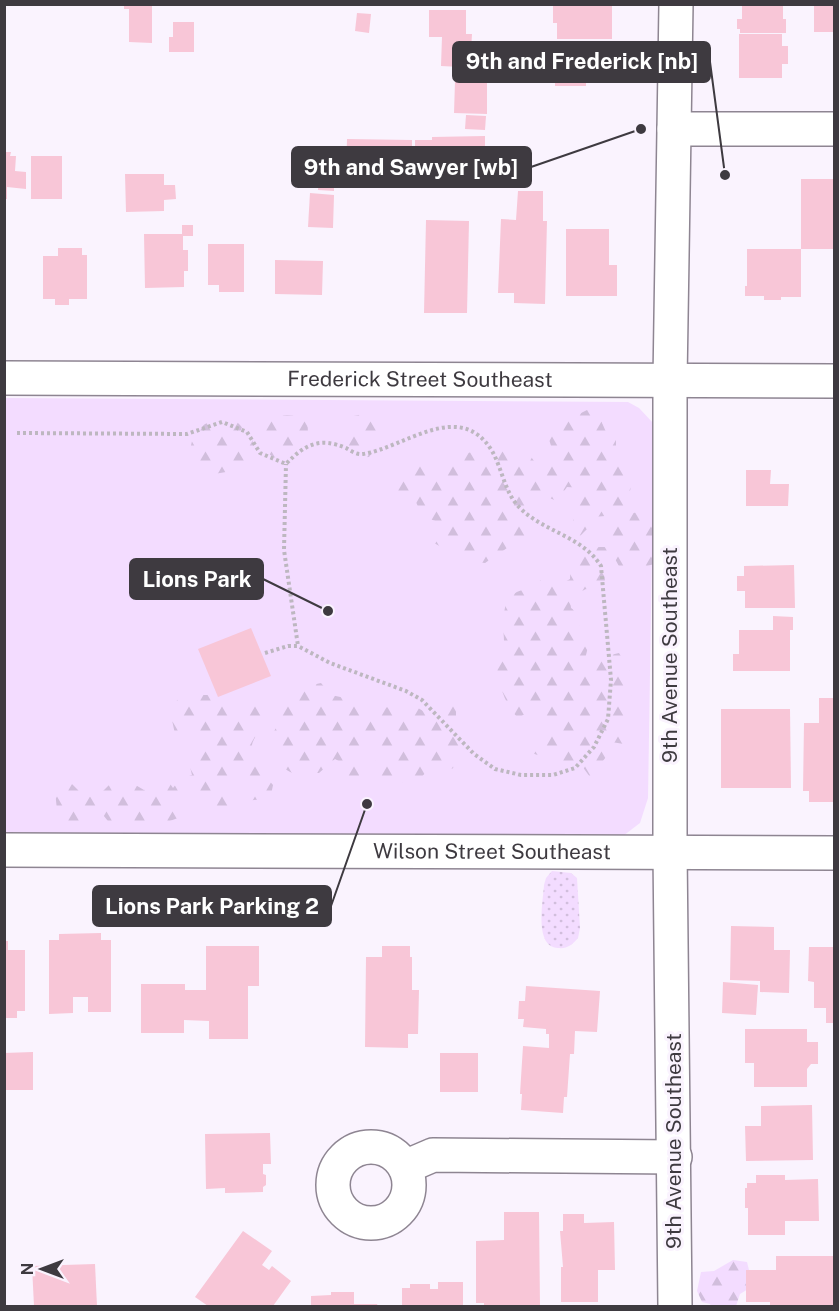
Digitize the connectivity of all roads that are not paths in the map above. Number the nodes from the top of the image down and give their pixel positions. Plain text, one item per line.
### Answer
1 (676, 4) edge
2 (674, 129) junction
3 (834, 129) edge
4 (4, 378) edge
5 (670, 381) junction
6 (834, 381) edge
7 (4, 850) edge
8 (670, 851) junction
9 (834, 853) edge
10 (675, 1157) junction
11 (405, 1167) dead end
12 (675, 1306) edge

1 - 2 street, 9th Avenue Southeast
2 - 3 street
2 - 5 street, 9th Avenue Southeast
4 - 5 street, Frederick Street Southeast
5 - 6 street, Frederick Street Southeast
5 - 8 street, 9th Avenue Southeast
7 - 8 street, Wilson Street Southeast
8 - 9 street, Wilson Street Southeast
8 - 10 street, 9th Avenue Southeast
10 - 11 street
10 - 12 street, 9th Avenue Southeast

